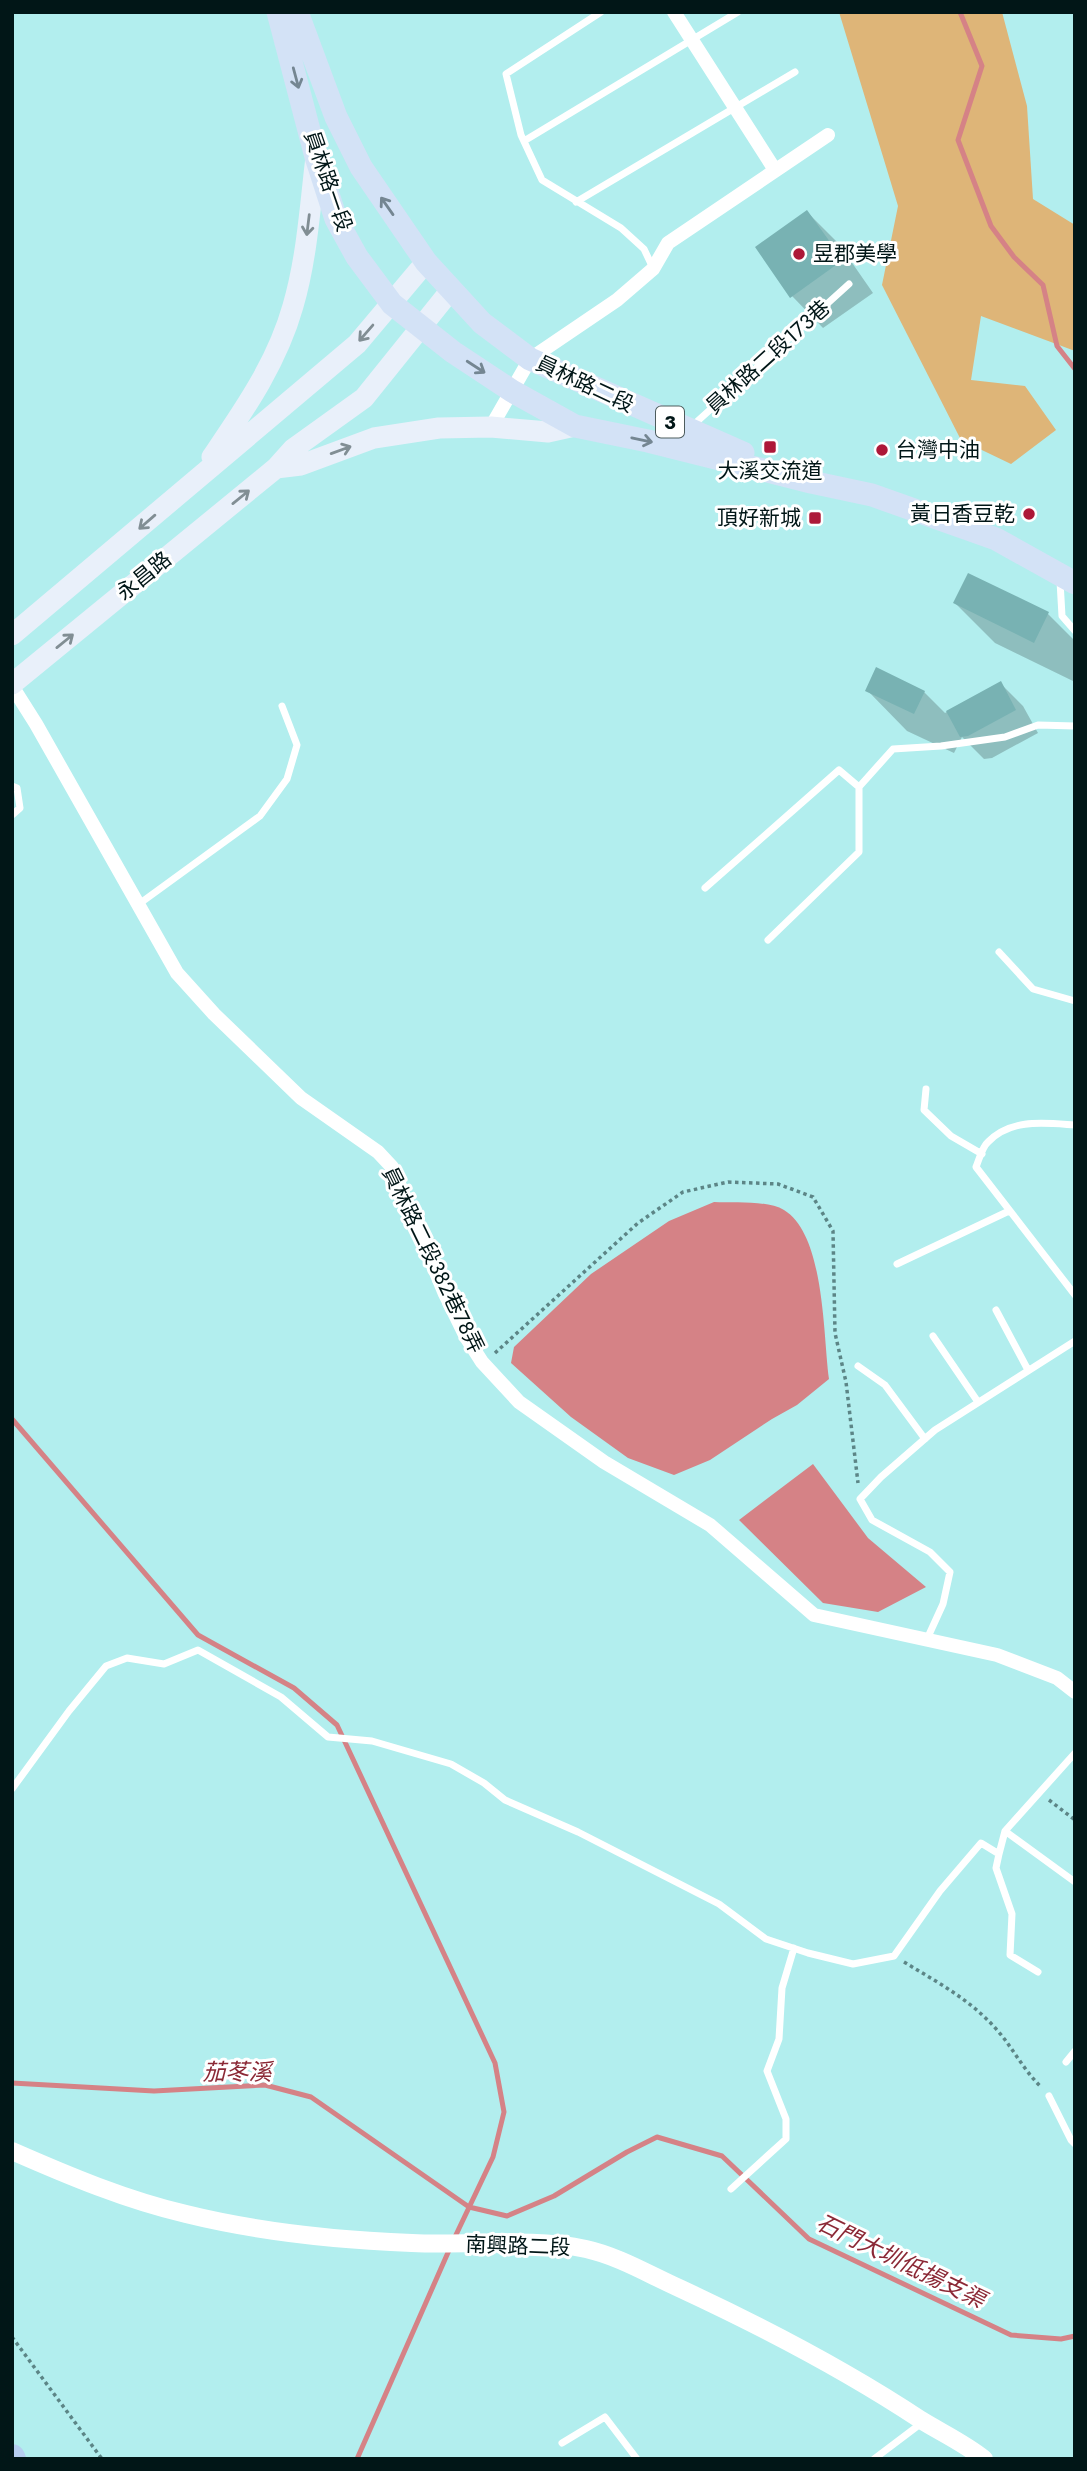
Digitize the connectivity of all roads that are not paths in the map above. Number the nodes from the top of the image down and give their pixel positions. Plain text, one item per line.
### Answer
1 (278, 12) edge
2 (297, 12) edge
3 (601, 12) edge
4 (674, 12) edge
5 (738, 12) edge
6 (691, 40) junction
7 (796, 72) dead end
8 (735, 106) junction
9 (828, 135) dead end
10 (524, 141) junction
11 (316, 157) junction
12 (775, 170) junction
13 (576, 202) junction
14 (426, 262) junction
15 (653, 269) junction
16 (849, 284) dead end
17 (450, 291) junction
18 (392, 304) junction
19 (421, 326) junction
20 (530, 359) junction
21 (512, 391) junction
22 (575, 426) junction
23 (491, 427) junction
24 (688, 429) junction
25 (275, 468) junction
26 (198, 478) junction
27 (811, 482) junction
28 (1067, 579) edge
29 (1075, 631) edge
30 (12, 635) edge
31 (12, 685) edge
32 (282, 706) dead end
33 (1075, 726) edge
34 (12, 786) edge
35 (859, 787) junction
36 (12, 815) edge
37 (705, 888) dead end
38 (138, 905) junction
39 (768, 940) dead end
40 (999, 952) dead end
41 (1075, 1001) edge
42 (926, 1089) dead end
43 (1075, 1125) edge
44 (982, 1154) junction
45 (1009, 1211) junction
46 (897, 1264) dead end
47 (1075, 1295) edge
48 (996, 1310) dead end
49 (933, 1336) dead end
50 (1075, 1340) edge
51 (858, 1366) dead end
52 (1028, 1370) junction
53 (978, 1402) junction
54 (925, 1438) junction
55 (926, 1640) junction
56 (1075, 1692) edge
57 (1075, 1753) edge
58 (12, 1789) edge
59 (1005, 1831) junction
60 (999, 1854) junction
61 (1075, 1882) edge
62 (794, 1948) junction
63 (1038, 1972) dead end
64 (1075, 2051) edge
65 (1066, 2062) dead end
66 (1049, 2096) road end
67 (1075, 2144) edge
68 (12, 2151) edge
69 (731, 2189) dead end
70 (923, 2421) junction
71 (562, 2443) dead end
72 (636, 2459) edge
73 (874, 2459) edge
74 (984, 2459) edge

1 -> 11 main road, 員林路一段 / 3
14 -> 2 main road, 員林路一段 / 3
3 - 10 lane
4 - 6 street
5 - 6 lane
6 - 8 street
6 - 10 lane
7 - 8 lane
8 - 12 street
8 - 13 lane
9 - 12 street
10 - 13 lane
11 - 18 main road, 員林路一段 / 3
11 -> 26 main road
12 - 15 street
13 - 15 lane
14 - 17 main road, 員林路二段 / 3
14 - 18 main road, 永昌路
15 - 20 street
16 - 24 lane, 員林路二段173巷
17 - 19 main road, 永昌路
17 - 20 main road, 員林路二段 / 3
18 - 19 main road, 員林路一段 / 3
18 -> 26 main road, 永昌路
19 -> 21 main road, 員林路二段 / 3
19 - 25 main road, 永昌路
20 - 21 street
20 - 24 main road, 員林路二段 / 3
21 - 22 main road, 員林路二段 / 3
21 - 23 street
22 - 23 main road
22 -> 27 main road, 員林路二段 / 3
25 -> 23 main road
24 - 27 main road, 員林路二段 / 3
31 -> 25 main road, 永昌路
26 -> 30 main road, 永昌路
27 - 28 main road, 員林路二段 / 3
28 - 29 lane
31 - 38 street, 員林路二段382巷78弄
32 - 38 lane
33 - 35 lane
34 - 36 lane
35 - 37 lane
35 - 39 lane
38 - 55 street, 員林路二段382巷78弄
40 - 41 lane
42 - 44 lane
43 - 44 lane
44 - 45 lane
45 - 46 lane
45 - 47 lane
48 - 52 lane
49 - 53 lane
50 - 52 lane
51 - 54 lane
52 - 53 lane
53 - 54 lane
54 - 55 lane
55 - 56 street, 員林路二段382巷78弄
57 - 59 lane
58 - 62 lane
59 - 60 lane
59 - 61 lane
60 - 62 lane
60 - 63 lane
62 - 69 lane
64 - 65 lane
66 - 67 lane
68 - 70 street, 南興路二段
70 - 73 lane
70 - 74 street, 南興路二段
71 - 72 lane

